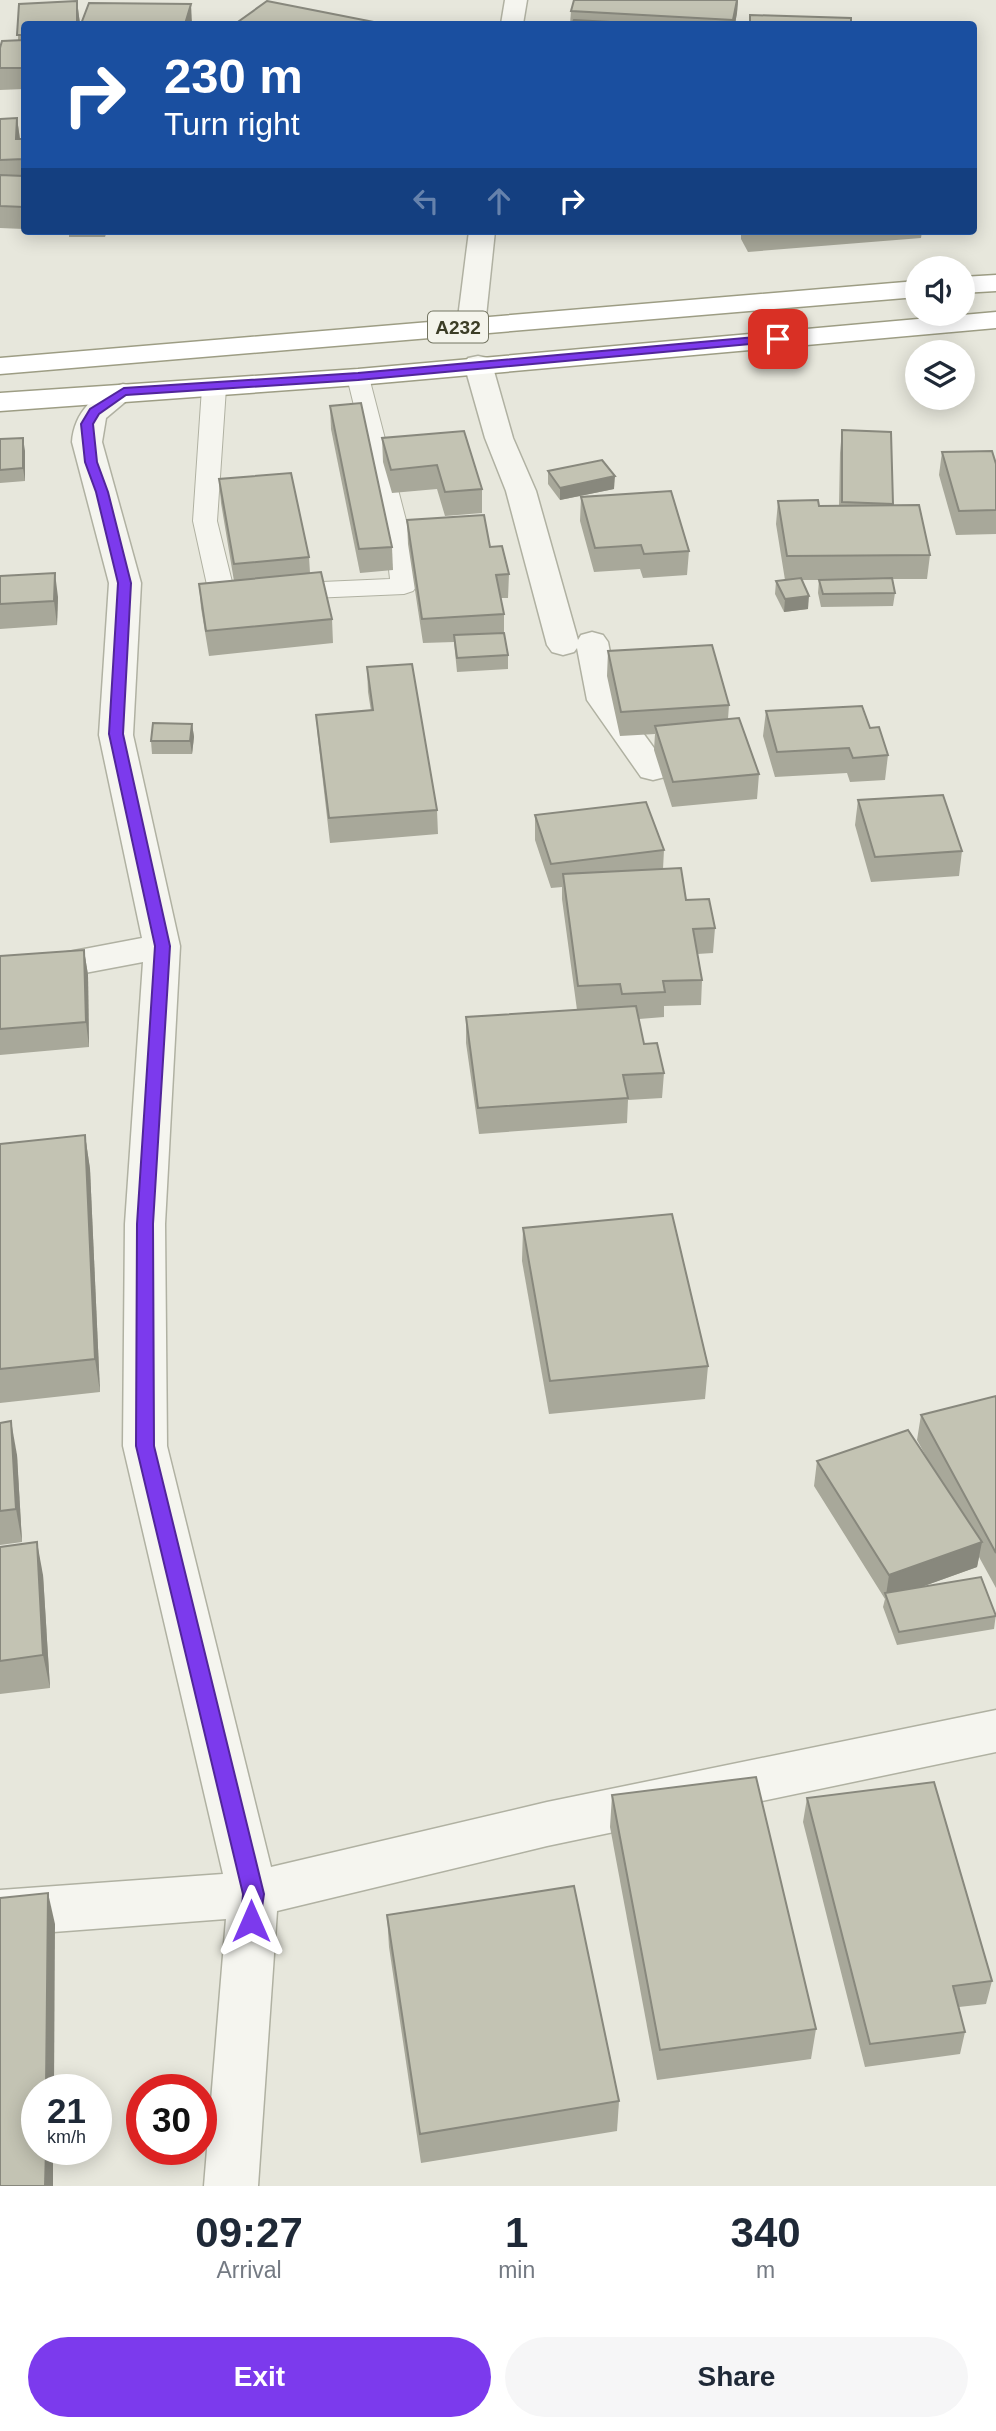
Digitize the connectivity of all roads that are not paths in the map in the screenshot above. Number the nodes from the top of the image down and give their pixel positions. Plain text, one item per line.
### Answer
1 (516, 0) edge
2 (512, 21) edge
3 (482, 235) edge
4 (996, 283) edge
5 (975, 284) edge
6 (905, 290) edge
7 (996, 320) edge
8 (471, 326) junction
9 (478, 364) junction
10 (0, 366) edge
11 (358, 377) junction
12 (214, 388) junction
13 (124, 392) junction
14 (0, 402) edge
15 (653, 770) dead end
16 (162, 946) junction
17 (0, 977) edge
18 (996, 1731) edge
19 (253, 1894) junction
20 (0, 1913) edge
21 (231, 2186) edge

1 - 2 street
3 - 8 street
4 - 5 highway
6 - 8 highway, A232
7 - 9 highway, A232
8 - 10 highway, A232
9 - 11 highway, A232
9 - 15 street
11 - 12 highway, A232
11 - 12 lane
12 - 13 highway, A232
13 - 14 highway, A232
13 - 16 street
16 - 17 street
16 - 19 street
18 - 19 street
19 - 20 street
19 - 21 street

